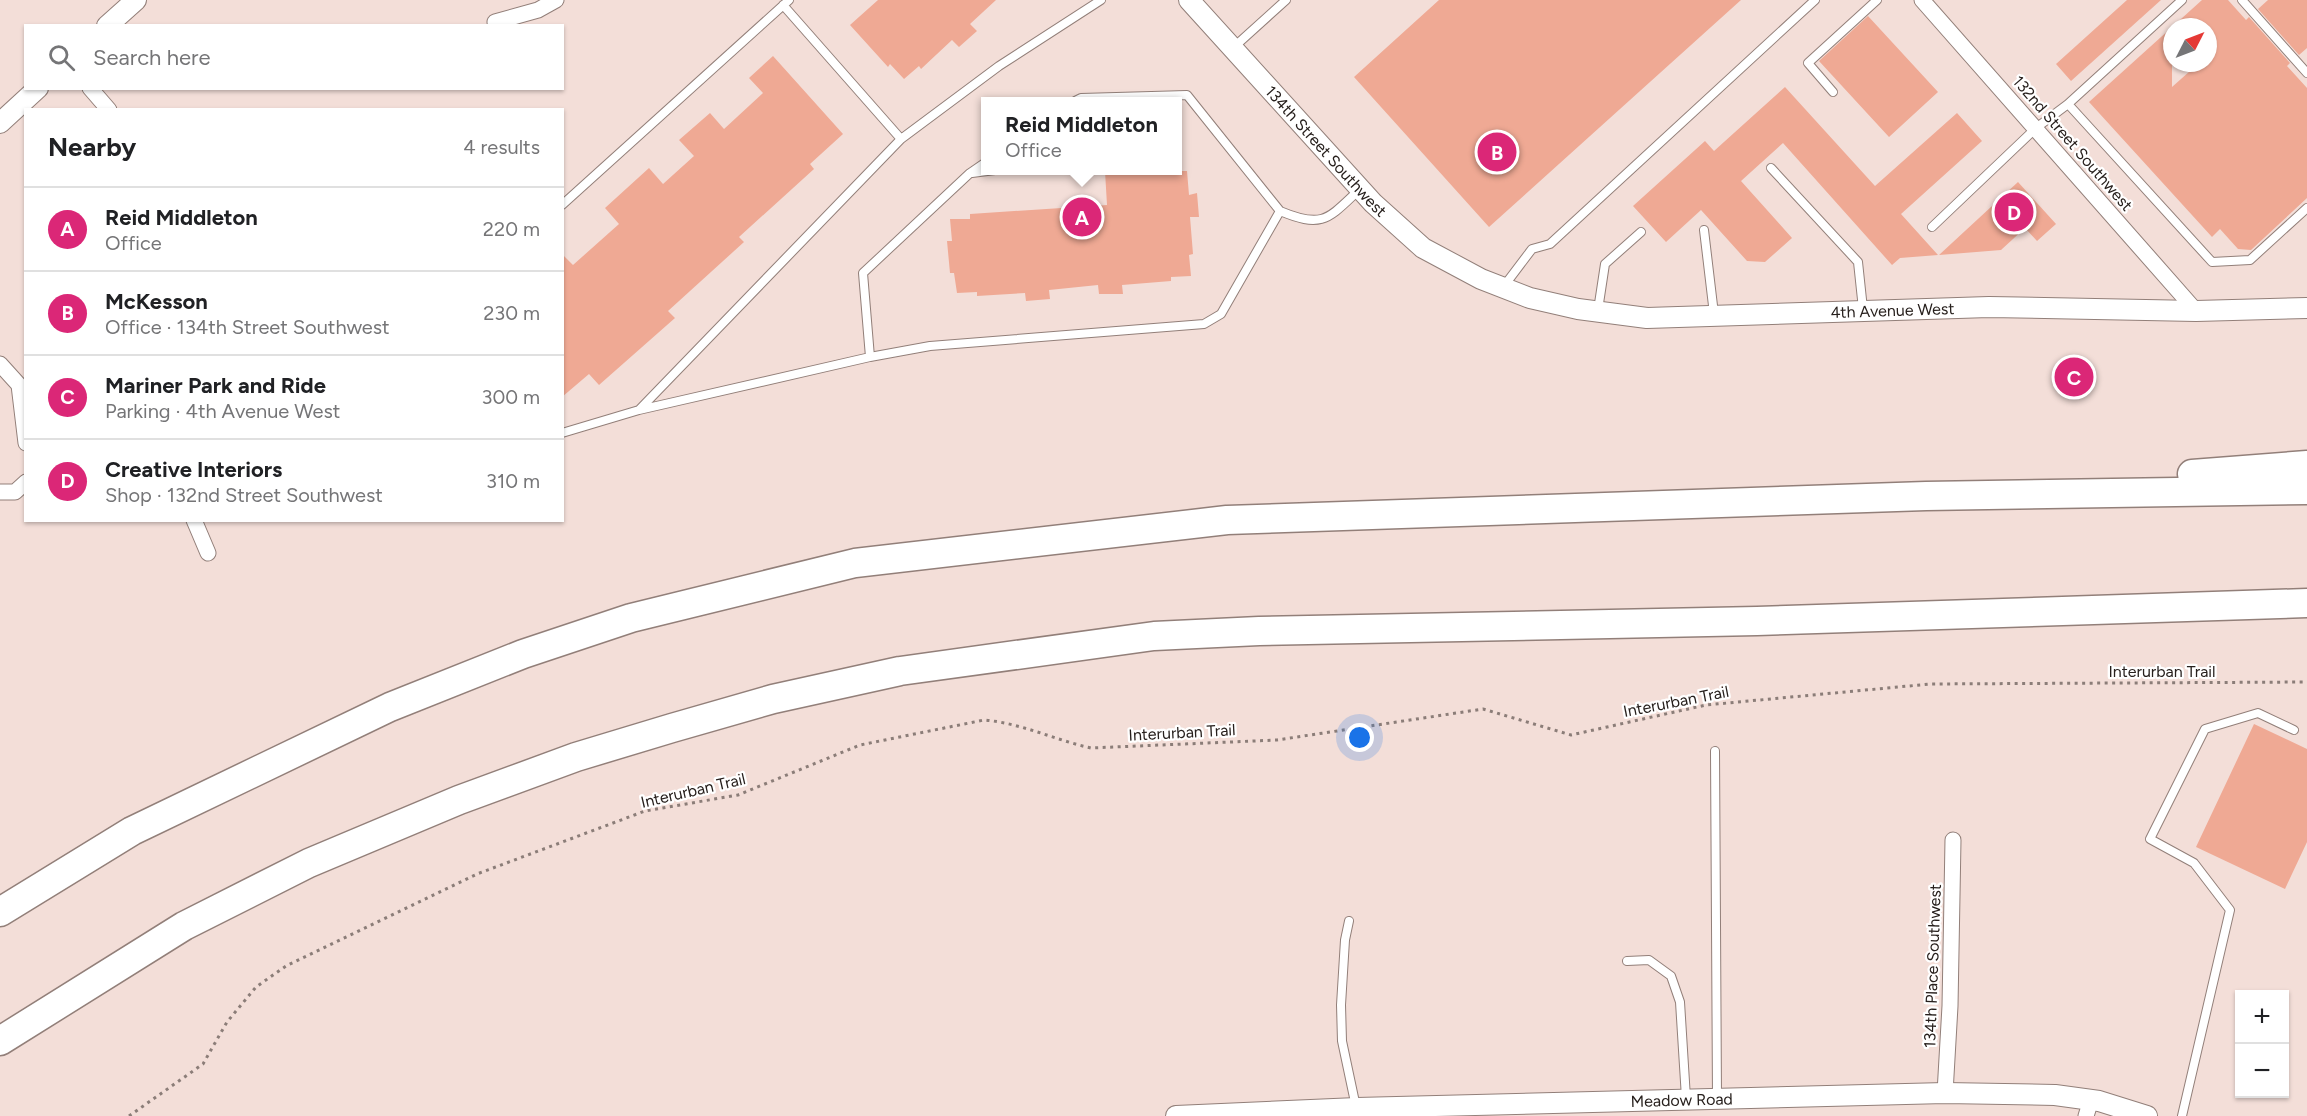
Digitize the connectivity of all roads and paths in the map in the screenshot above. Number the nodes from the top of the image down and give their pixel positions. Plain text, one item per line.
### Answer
1 (136, 0) edge
2 (556, 0) edge
3 (1190, 0) edge
4 (1286, 0) edge
5 (1815, 0) edge
6 (1877, 0) edge
7 (1922, 0) edge
8 (2182, 0) edge
9 (2242, 0) edge
10 (1098, 1) edge
11 (786, 3) edge
12 (495, 22) dead end
13 (110, 24) edge
14 (1233, 48) junction
15 (2307, 73) edge
16 (36, 90) edge
17 (92, 90) edge
18 (1833, 92) dead end
19 (1116, 97) edge
20 (2068, 104) junction
21 (107, 108) edge
22 (0, 123) edge
23 (2036, 128) junction
24 (901, 139) junction
25 (981, 165) edge
26 (1771, 168) dead end
27 (981, 172) edge
28 (970, 173) junction
29 (1360, 189) junction
30 (564, 203) edge
31 (2307, 208) edge
32 (1280, 212) junction
33 (1932, 227) dead end
34 (1704, 230) dead end
35 (1641, 232) dead end
36 (1481, 279) joint
37 (1503, 287) junction
38 (2307, 308) edge
39 (1598, 311) junction
40 (1863, 311) junction
41 (2196, 311) junction
42 (1714, 316) junction
43 (870, 357) junction
44 (0, 364) edge
45 (639, 410) junction
46 (24, 426) edge
47 (564, 432) edge
48 (2307, 465) edge
49 (24, 484) edge
50 (2307, 490) edge
51 (0, 492) edge
52 (1926, 496) junction
53 (195, 522) edge
54 (207, 553) dead end
55 (2307, 603) edge
56 (2307, 682) edge
57 (2294, 730) dead end
58 (1715, 751) dead end
59 (1953, 840) dead end
60 (0, 912) edge
61 (1349, 921) dead end
62 (1627, 961) dead end
63 (0, 1041) edge
64 (1945, 1093) junction
65 (1717, 1099) junction
66 (1686, 1100) junction
67 (1357, 1108) junction
68 (2088, 1108) edge
69 (129, 1116) edge
70 (1176, 1116) edge
71 (2147, 1116) edge
72 (2182, 1116) edge

1 - 13 street
2 - 12 street
3 - 14 street, 134th Street Southwest
4 - 14 lane
5 - 37 lane
6 - 18 lane
7 - 23 street, 132nd Street Southwest
8 - 20 lane
9 - 15 lane
10 - 24 lane
11 - 24 lane
11 - 30 lane
14 - 29 street, 134th Street Southwest
16 - 22 street
17 - 21 street
19 - 32 lane
20 - 23 lane
20 - 31 lane
23 - 33 lane
23 - 41 street, 132nd Street Southwest
24 - 45 lane
25 - 28 lane
26 - 40 lane
27 - 28 lane
28 - 43 lane
29 - 32 lane
29 - 36 street, 134th Street Southwest
32 - 43 lane
34 - 42 lane
35 - 39 lane
36 - 37 street, 4th Avenue West
37 - 39 street, 4th Avenue West
38 - 41 street, 4th Avenue West
39 - 42 street, 4th Avenue West
40 - 41 street, 4th Avenue West
40 - 42 street, 4th Avenue West
43 - 45 lane
44 - 46 street
45 - 47 lane
48 - 52 highway
49 - 51 street
50 - 52 highway
52 - 60 highway
53 - 54 street
55 - 63 highway
56 - 69 path, Interurban Trail
57 - 72 lane
58 - 65 lane
59 - 64 street, 134th Place Southwest
61 - 67 lane
62 - 66 lane
64 - 65 street, Meadow Road
64 - 68 street, Meadow Road
65 - 66 street, Meadow Road
66 - 67 street, Meadow Road
67 - 70 street, Meadow Road
68 - 71 street, Meadow Road

